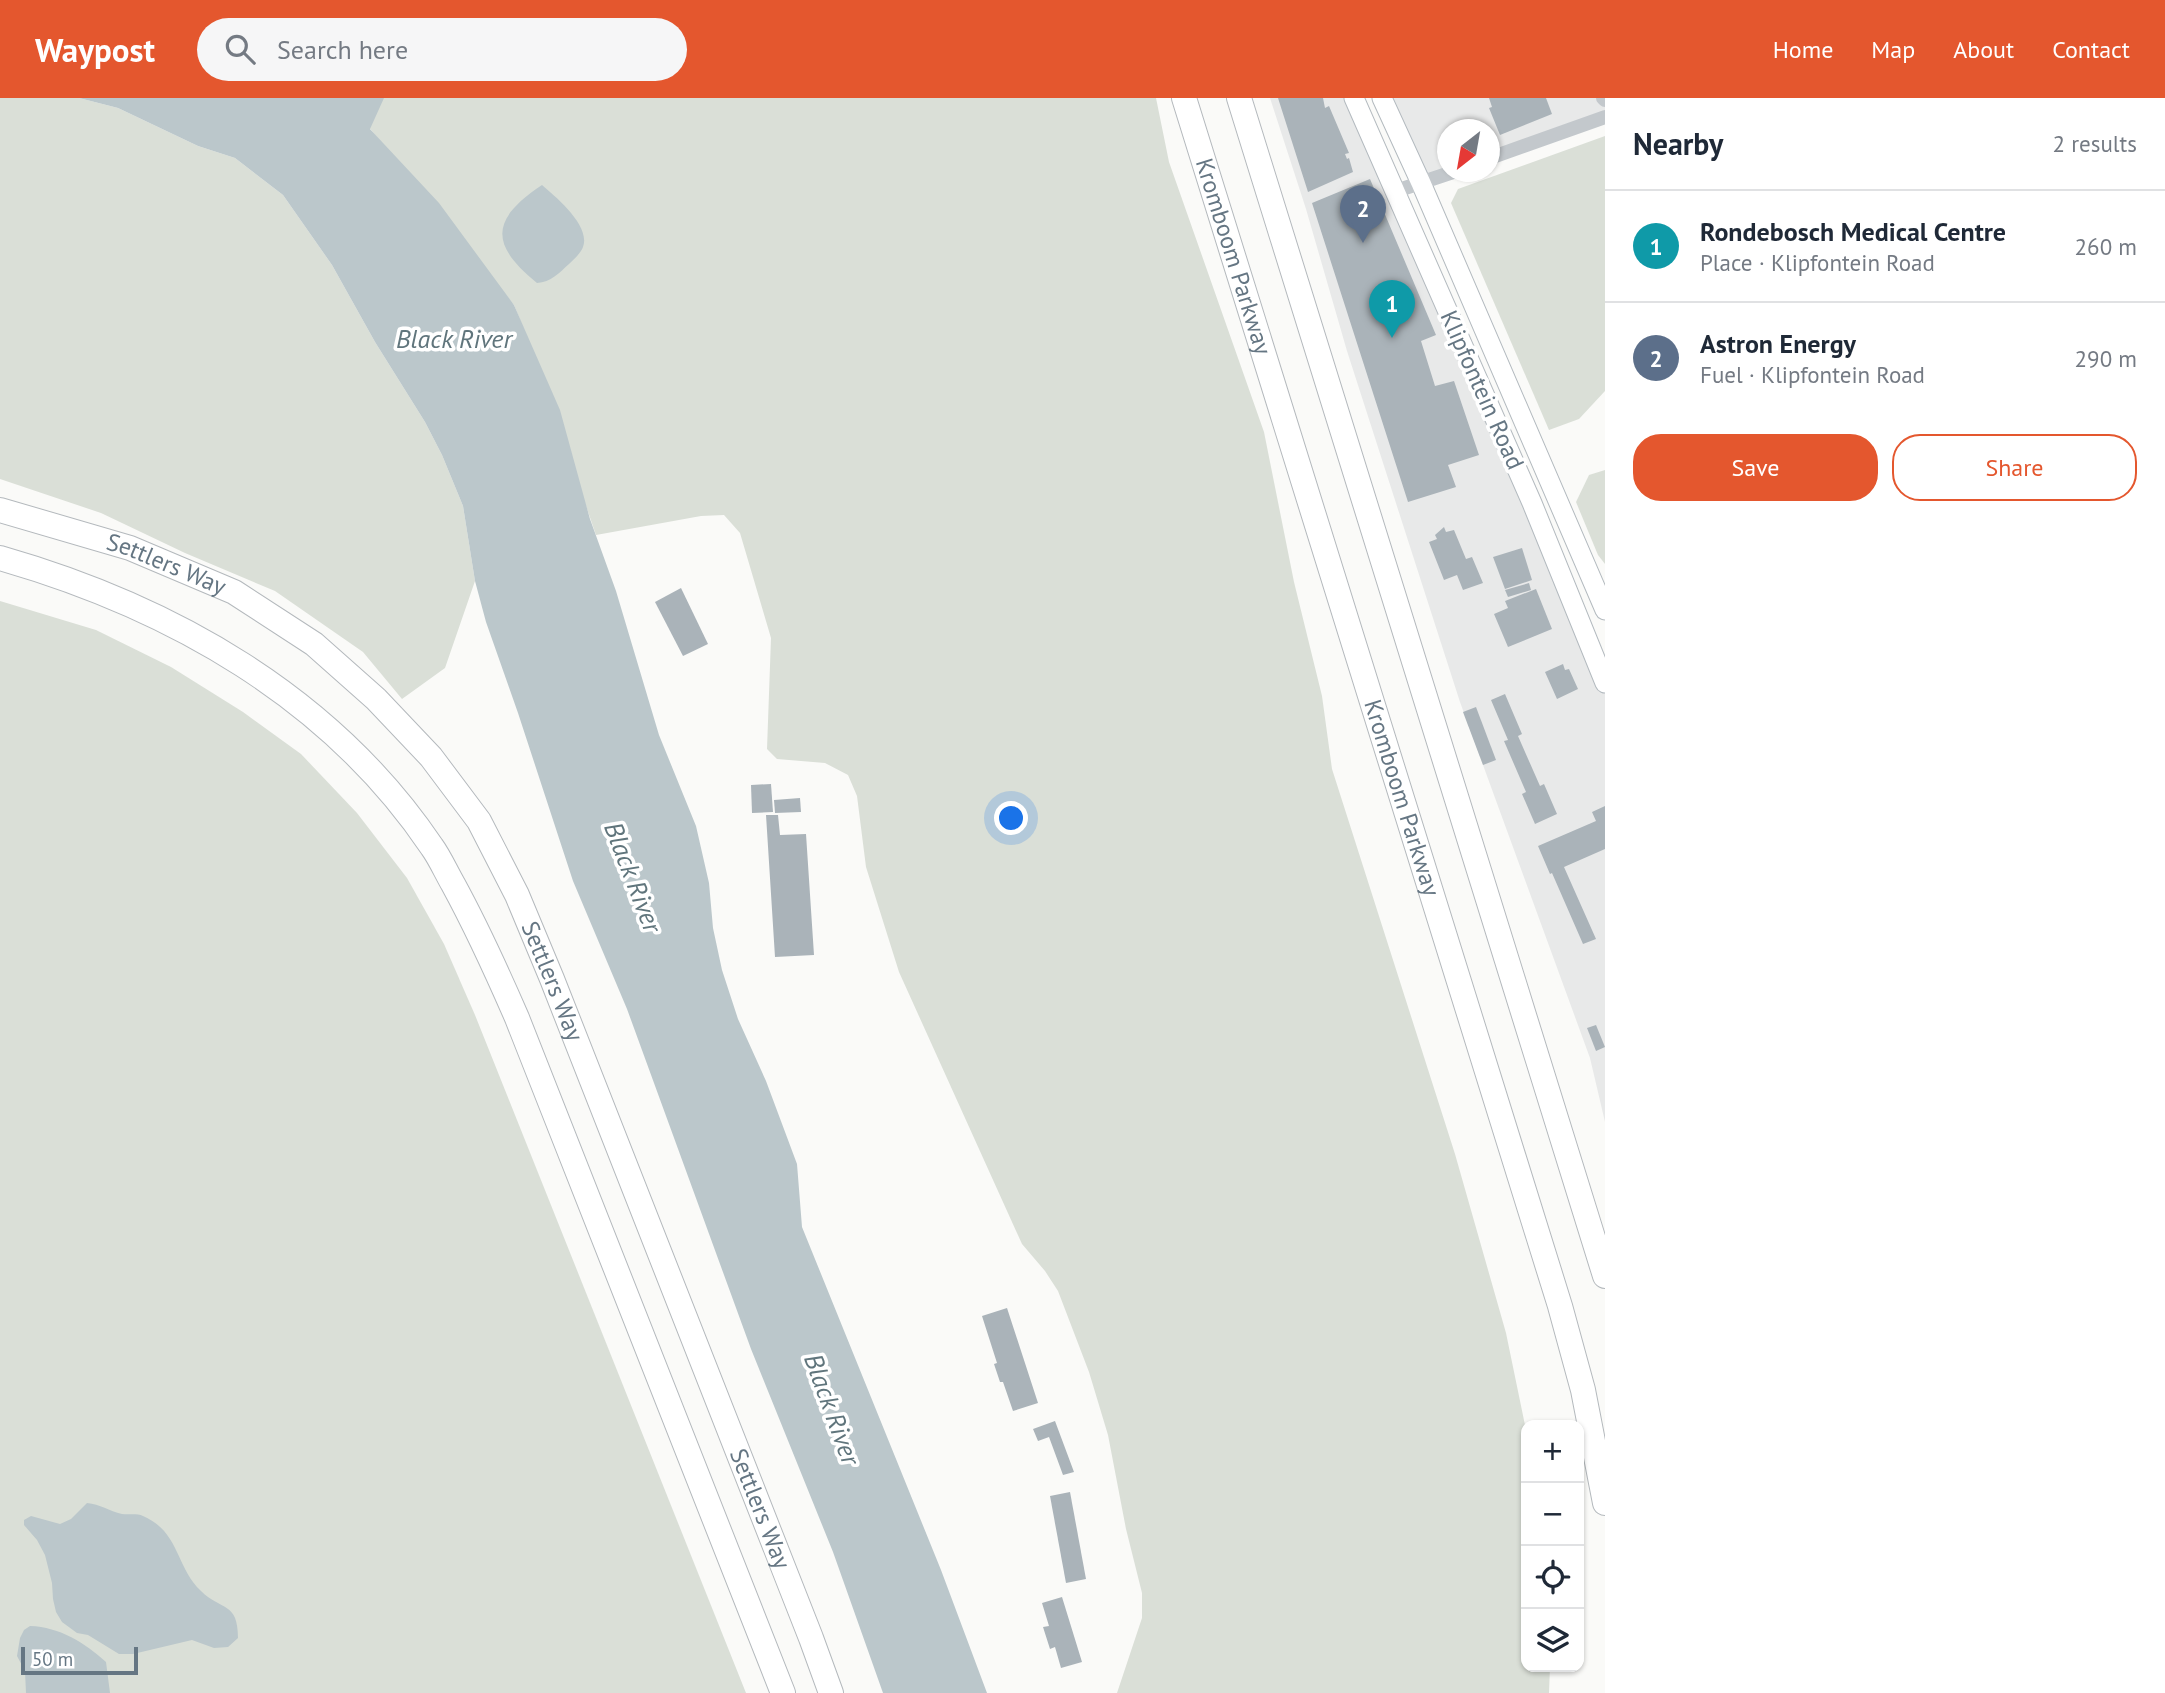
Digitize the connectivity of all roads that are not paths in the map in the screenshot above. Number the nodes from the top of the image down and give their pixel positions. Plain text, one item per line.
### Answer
1 (1184, 98) edge
2 (1239, 98) edge
3 (1354, 98) edge
4 (1382, 98) edge
5 (1605, 117) edge
6 (1500, 155) edge
7 (1437, 178) edge
8 (1421, 183) junction
9 (1396, 191) junction
10 (0, 510) edge
11 (0, 558) edge
12 (1605, 610) edge
13 (1605, 683) edge
14 (1605, 1276) edge
15 (1605, 1503) edge
16 (783, 1693) edge
17 (831, 1693) edge

1 - 15 highway, Kromboom Parkway
2 - 14 highway, Kromboom Parkway
3 - 9 main road, Klipfontein Road
4 - 8 main road, Klipfontein Road
5 - 6 street
7 - 8 street
8 - 9 street
8 - 12 main road, Klipfontein Road
9 - 13 main road, Klipfontein Road
10 - 17 highway, Settlers Way
11 - 16 highway, Settlers Way

